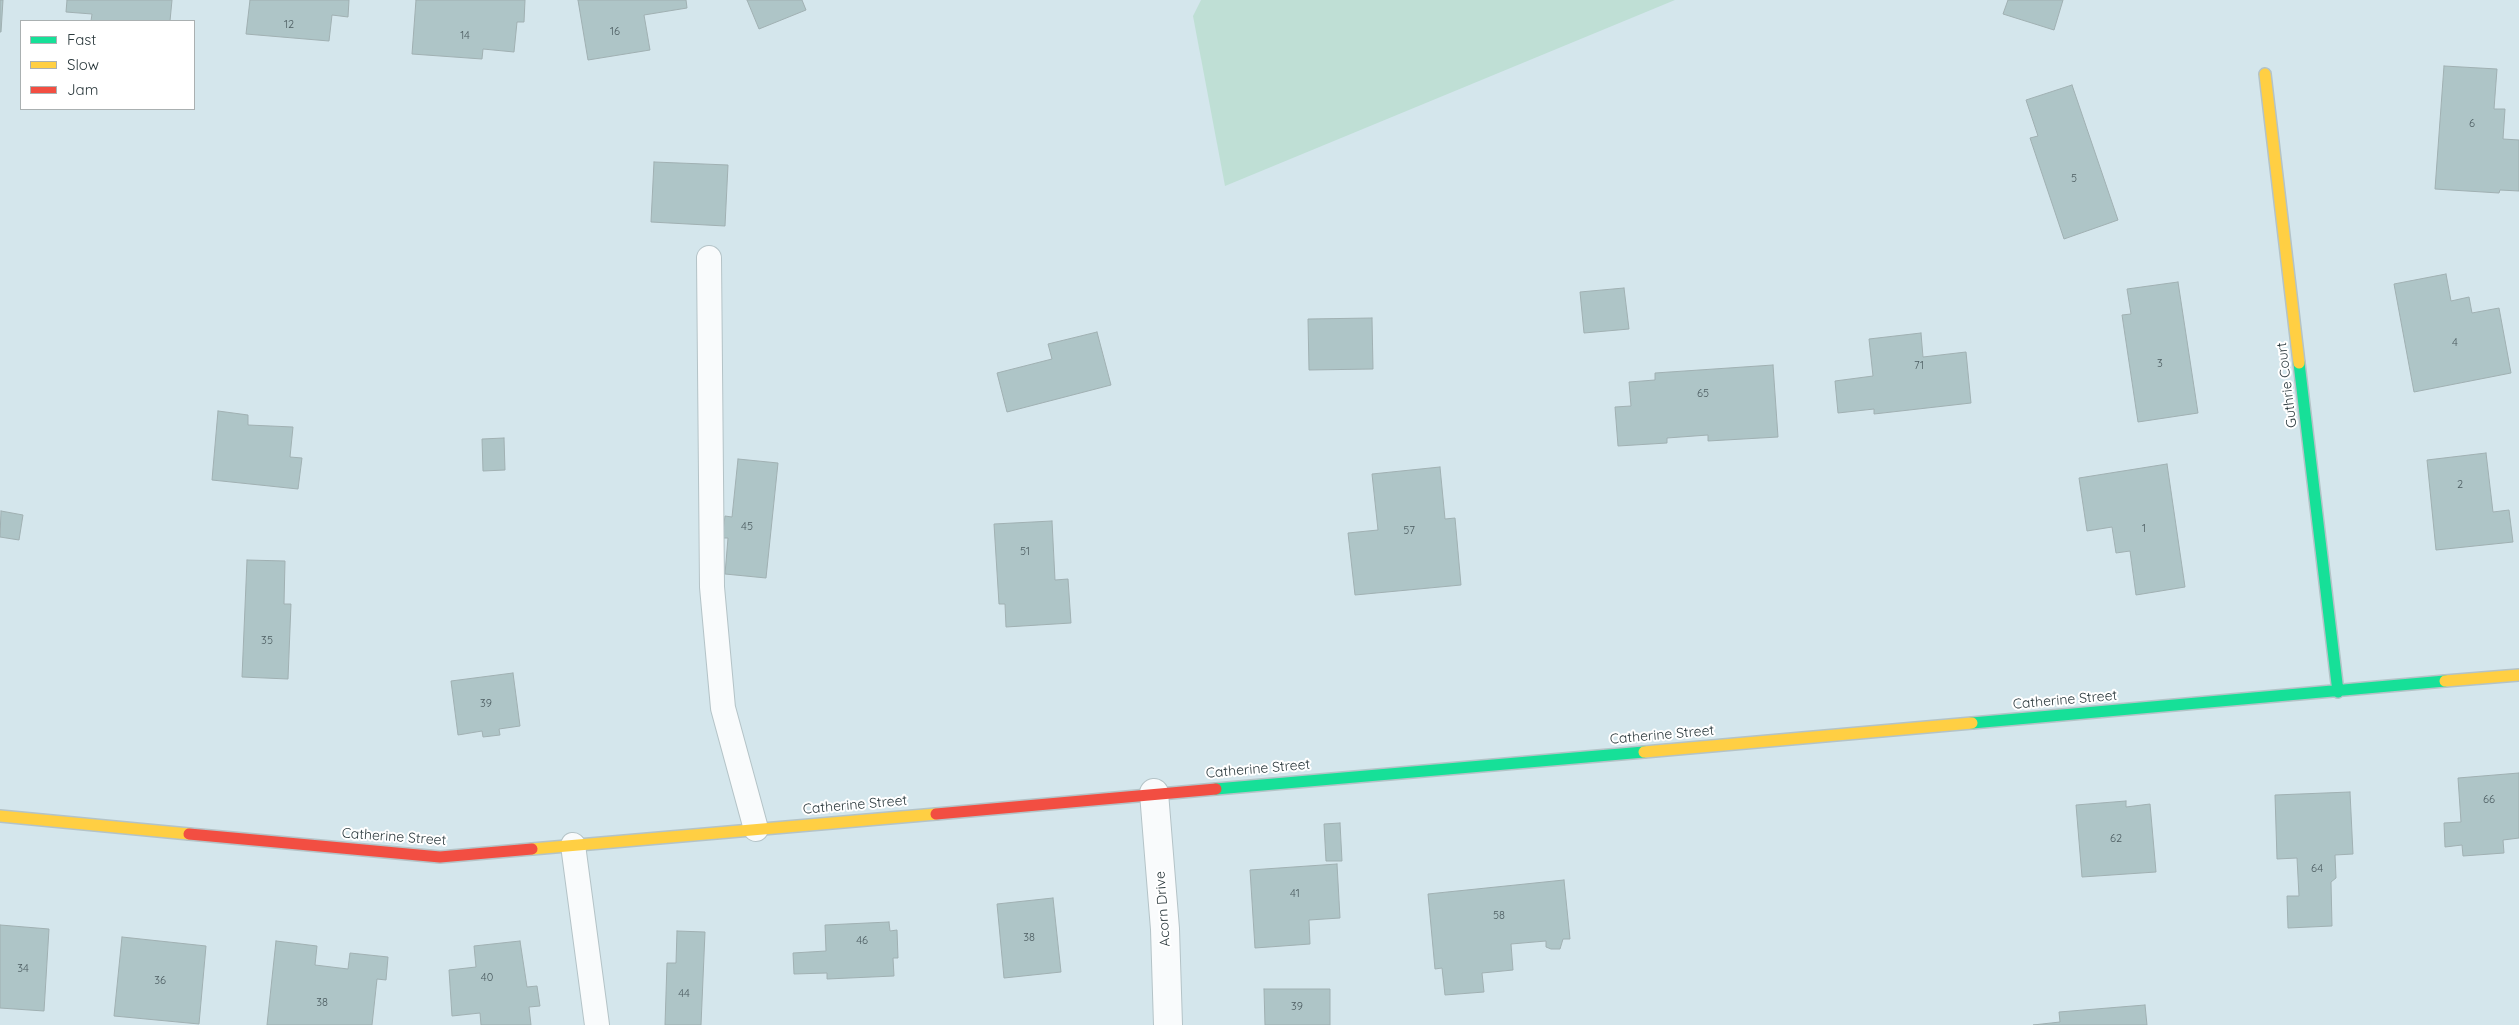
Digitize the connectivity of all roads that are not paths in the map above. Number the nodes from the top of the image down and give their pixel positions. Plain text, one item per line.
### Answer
1 (2266, 74) dead end
2 (709, 258) dead end
3 (2519, 675) edge
4 (2338, 692) junction
5 (1154, 793) junction
6 (0, 816) edge
7 (756, 829) junction
8 (573, 845) junction
9 (597, 1025) edge
10 (1168, 1025) edge

1 - 4 street, Guthrie Court
2 - 7 lane
3 - 4 street, Catherine Street
4 - 5 street, Catherine Street
5 - 7 street, Catherine Street
5 - 10 street, Acorn Drive
6 - 8 street, Catherine Street
7 - 8 street, Catherine Street
8 - 9 lane

